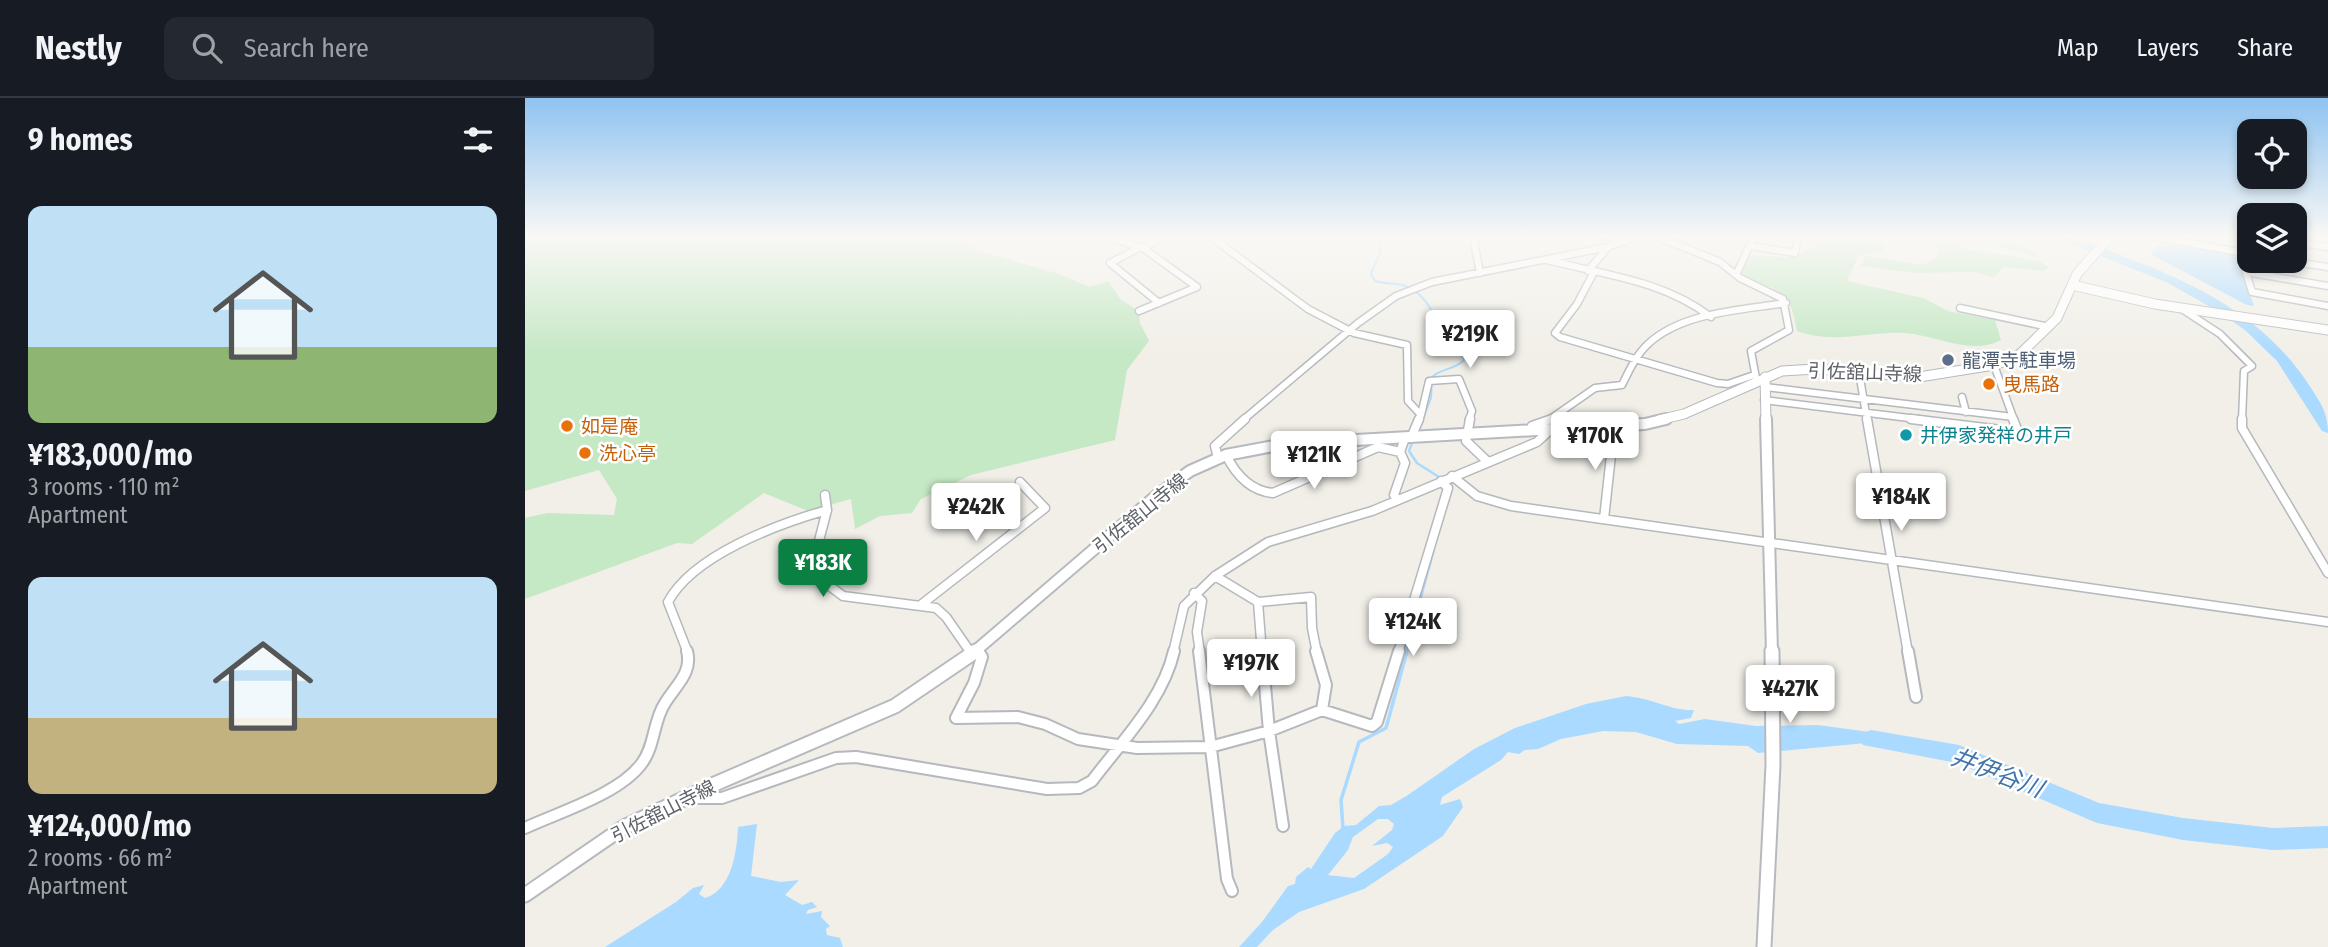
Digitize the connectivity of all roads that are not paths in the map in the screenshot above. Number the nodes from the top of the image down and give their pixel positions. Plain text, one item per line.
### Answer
1 (1125, 276) edge
2 (1181, 276) edge
3 (1263, 276) edge
4 (1463, 276) edge
5 (1589, 276) edge
6 (1614, 276) edge
7 (1737, 276) edge
8 (2078, 276) edge
9 (2247, 276) edge
10 (2267, 276) edge
11 (2072, 285) junction
12 (2328, 286) edge
13 (1159, 303) junction
14 (1786, 303) junction
15 (2328, 306) edge
16 (1960, 308) dead end
17 (2184, 308) junction
18 (1139, 311) dead end
19 (1711, 317) junction
20 (2049, 327) junction
21 (2328, 330) edge
22 (1349, 331) junction
23 (1635, 360) junction
24 (1994, 365) junction
25 (1860, 373) junction
26 (1760, 380) junction
27 (1962, 397) dead end
28 (1863, 399) junction
29 (1764, 400) junction
30 (1966, 412) junction
31 (1865, 413) junction
32 (1421, 415) junction
33 (2013, 418) junction
34 (1613, 428) junction
35 (1549, 431) junction
36 (1518, 433) junction
37 (1465, 435) junction
38 (1408, 438) junction
39 (1400, 452) junction
40 (1222, 456) junction
41 (1488, 462) junction
42 (1452, 476) junction
43 (1441, 481) junction
44 (1020, 482) dead end
45 (825, 495) dead end
46 (1397, 500) junction
47 (827, 510) junction
48 (1604, 519) junction
49 (1769, 542) junction
50 (1891, 559) junction
51 (2328, 573) edge
52 (1215, 576) junction
53 (1194, 593) junction
54 (1258, 602) junction
55 (922, 604) junction
56 (2328, 622) edge
57 (975, 652) junction
58 (1916, 697) dead end
59 (1322, 710) junction
60 (1269, 730) junction
61 (1118, 744) junction
62 (1210, 747) junction
63 (686, 798) junction
64 (1283, 826) dead end
65 (525, 828) edge
66 (1232, 891) dead end
67 (525, 895) edge
68 (1764, 947) edge

1 - 13 street
2 - 13 street
3 - 22 street
4 - 22 street
5 - 23 street
6 - 19 street
7 - 14 street
8 - 11 main road, 引佐舘山寺線
9 - 15 street
10 - 12 street
11 - 17 main road
11 - 20 main road, 引佐舘山寺線
13 - 18 street
14 - 19 street
14 - 26 street
16 - 20 street
17 - 21 main road
17 - 51 street
19 - 23 street
20 - 24 main road, 引佐舘山寺線
22 - 32 street
22 - 40 street
23 - 26 street
23 - 36 street
24 - 25 main road, 引佐舘山寺線
24 - 33 street
25 - 26 main road, 引佐舘山寺線
25 - 28 street
26 - 28 street
26 - 29 main road
26 - 34 main road, 引佐舘山寺線
27 - 30 street
28 - 30 street
28 - 31 street
29 - 31 street
29 - 49 main road
30 - 33 street
31 - 33 street
31 - 50 street
32 - 37 street
32 - 38 street
34 - 35 main road, 引佐舘山寺線
34 - 48 street
35 - 36 main road, 引佐舘山寺線
35 - 41 street
36 - 37 main road, 引佐舘山寺線
37 - 38 main road, 引佐舘山寺線
37 - 41 street
38 - 39 street
38 - 40 main road, 引佐舘山寺線
39 - 40 street
39 - 46 street
40 - 57 main road, 引佐舘山寺線
41 - 42 street
42 - 43 street
42 - 48 street
43 - 46 street
43 - 59 street
44 - 55 street
45 - 47 street
46 - 52 street
47 - 55 street
47 - 65 street
48 - 49 street
49 - 50 street
49 - 68 main road
50 - 56 street
50 - 58 street
52 - 53 street
52 - 54 street
53 - 61 street
53 - 62 street
54 - 59 street
54 - 60 street
55 - 57 street
57 - 61 street
57 - 63 main road, 引佐舘山寺線
59 - 60 street
60 - 62 street
60 - 64 street
61 - 62 street
61 - 63 street
62 - 66 street
63 - 67 main road, 引佐舘山寺線

